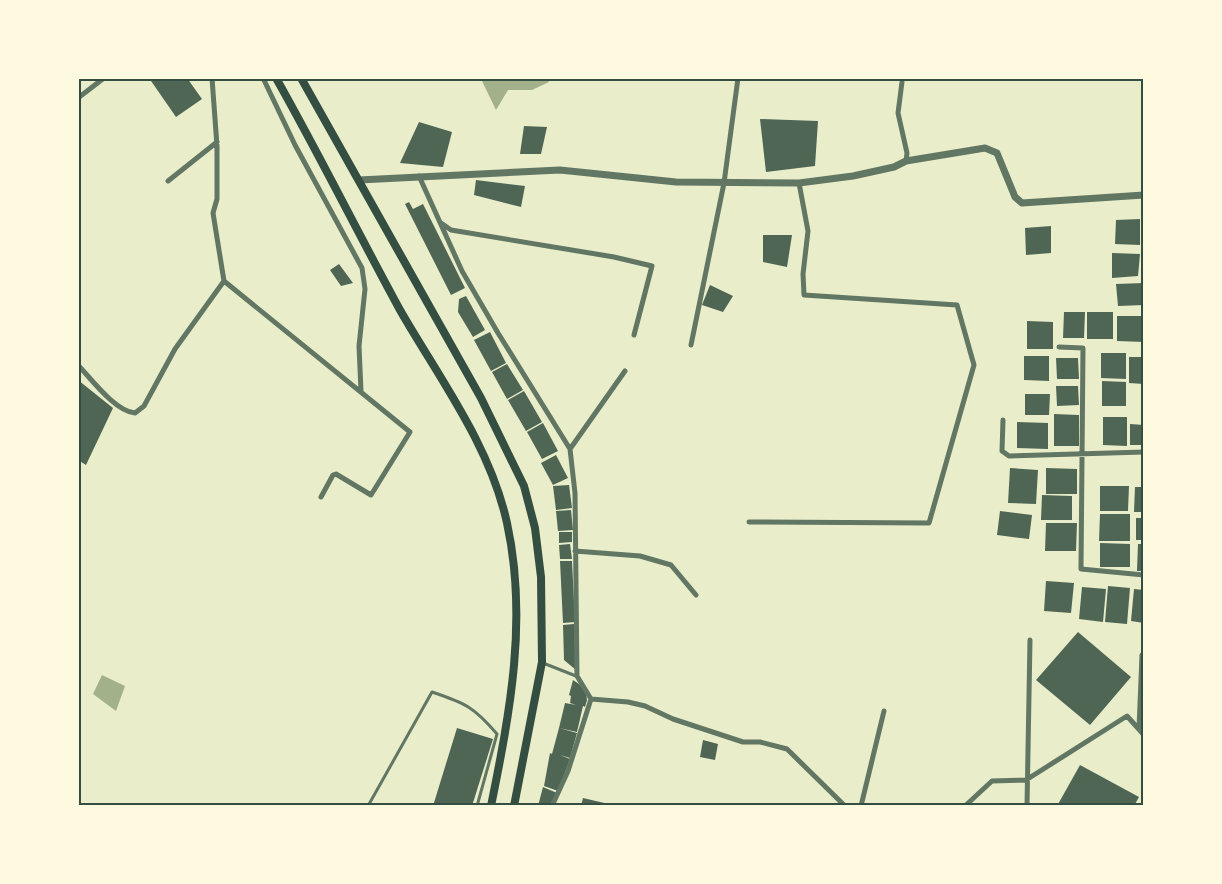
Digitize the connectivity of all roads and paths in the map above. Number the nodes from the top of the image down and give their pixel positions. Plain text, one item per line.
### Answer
1 (104, 78) edge
2 (212, 78) edge
3 (263, 78) edge
4 (276, 78) edge
5 (301, 78) edge
6 (738, 78) edge
7 (903, 80) edge
8 (78, 98) edge
9 (217, 142) junction
10 (906, 161) junction
11 (419, 176) junction
12 (359, 180) junction
13 (168, 181) dead end
14 (724, 183) junction
15 (799, 183) junction
16 (1144, 195) edge
17 (440, 222) junction
18 (224, 281) junction
19 (634, 335) dead end
20 (691, 345) dead end
21 (1059, 347) dead end
22 (78, 365) edge
23 (625, 371) dead end
24 (361, 391) junction
25 (1003, 420) dead end
26 (570, 450) junction
27 (1144, 452) edge
28 (1082, 454) junction
29 (321, 497) dead end
30 (749, 522) dead end
31 (575, 551) junction
32 (1144, 575) edge
33 (696, 595) dead end
34 (1030, 640) dead end
35 (1142, 655) dead end
36 (542, 662) junction
37 (577, 676) junction
38 (591, 699) junction
39 (884, 711) dead end
40 (1139, 729) junction
41 (1144, 735) edge
42 (1026, 780) junction
43 (368, 806) edge
44 (477, 806) edge
45 (491, 806) edge
46 (514, 806) edge
47 (552, 806) edge
48 (845, 806) edge
49 (861, 806) edge
50 (965, 806) edge
51 (1027, 806) edge

1 - 8 street
2 - 9 street
3 - 24 street
4 - 45 main road
5 - 12 main road
6 - 14 street
7 - 10 street
9 - 13 street
9 - 18 street
10 - 15 street
10 - 16 street
11 - 12 street
11 - 14 street
11 - 17 street
12 - 36 main road
14 - 15 street
14 - 20 street
15 - 30 street
17 - 19 street
17 - 26 street
18 - 22 street
18 - 24 street
21 - 28 street
23 - 26 street
24 - 29 street
25 - 28 street
26 - 31 street
27 - 28 street
28 - 32 street
31 - 33 street
31 - 37 street
34 - 42 street
35 - 40 street
36 - 37 lane
36 - 46 main road
37 - 38 street
38 - 47 street
38 - 48 street
39 - 49 street
40 - 41 street
40 - 42 street
42 - 50 street
42 - 51 street
43 - 44 lane

